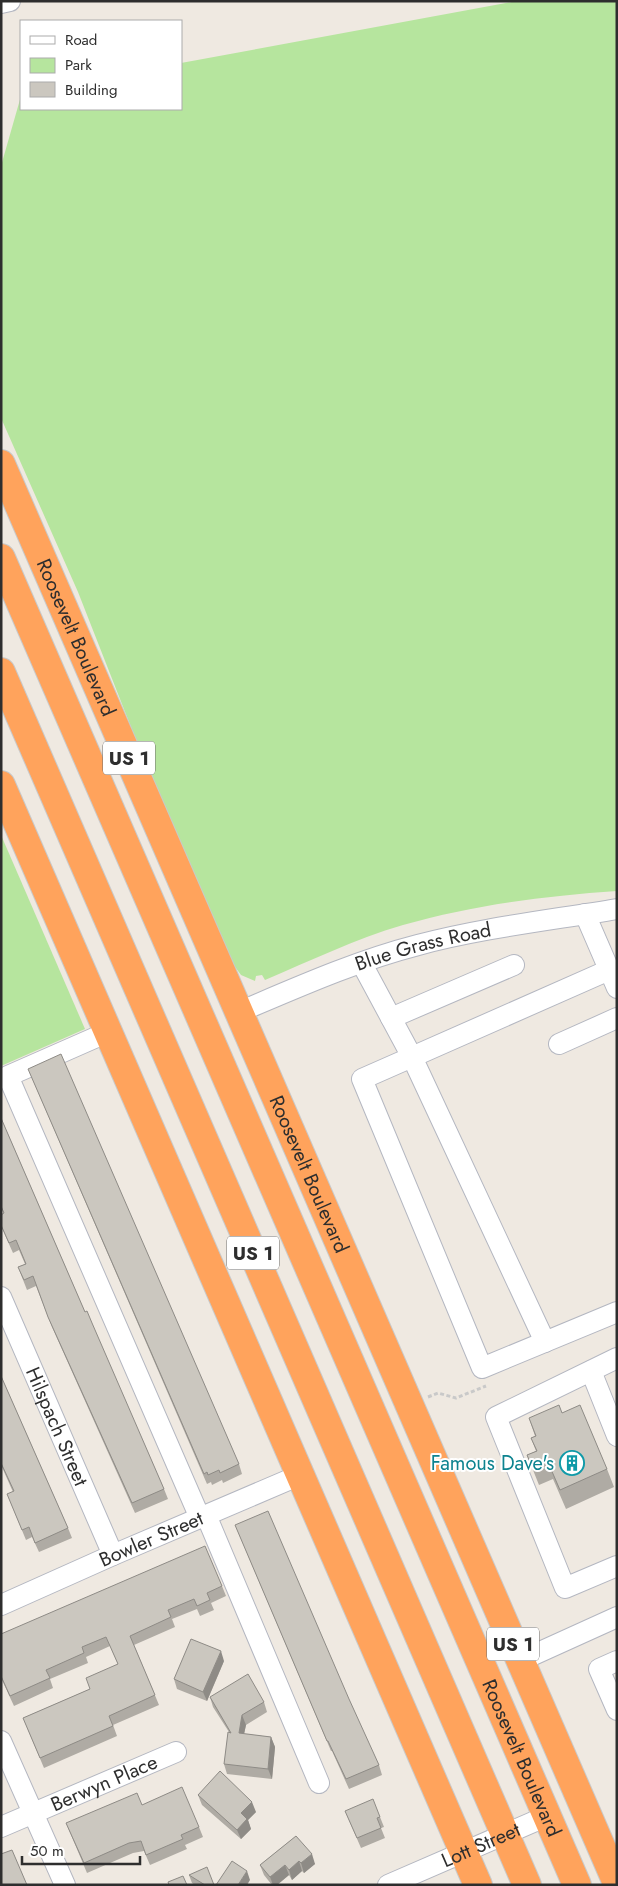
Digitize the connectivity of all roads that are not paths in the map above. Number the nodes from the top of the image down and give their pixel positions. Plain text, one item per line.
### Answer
1 (10, 1) edge
2 (1, 3) edge
3 (1, 464) edge
4 (1, 558) edge
5 (1, 672) edge
6 (1, 785) edge
7 (617, 909) edge
8 (585, 914) junction
9 (362, 964) junction
10 (514, 965) dead end
11 (613, 979) edge
12 (239, 1012) junction
13 (391, 1018) junction
14 (617, 1018) edge
15 (108, 1032) junction
16 (559, 1044) dead end
17 (412, 1057) junction
18 (1, 1297) edge
19 (617, 1312) edge
20 (545, 1342) junction
21 (617, 1358) edge
22 (591, 1371) junction
23 (617, 1436) edge
24 (300, 1475) junction
25 (203, 1516) junction
26 (460, 1521) junction
27 (112, 1555) junction
28 (617, 1566) edge
29 (1, 1605) edge
30 (617, 1618) edge
31 (520, 1661) junction
32 (617, 1661) edge
33 (491, 1687) junction
34 (617, 1710) edge
35 (1, 1741) edge
36 (176, 1752) dead end
37 (319, 1782) dead end
38 (33, 1814) junction
39 (547, 1816) junction
40 (1, 1827) edge
41 (505, 1834) junction
42 (464, 1852) junction
43 (415, 1879) edge
44 (617, 1883) edge
45 (65, 1885) edge
46 (388, 1885) edge
47 (478, 1885) edge
48 (527, 1885) edge
49 (577, 1885) edge

1 - 2 street
3 - 12 highway, Roosevelt Boulevard / US 1
4 - 33 highway, Roosevelt Boulevard / US 1
5 - 41 highway, US 1
6 - 15 highway, US 1
7 - 8 street, Blue Grass Road
8 - 9 street, Blue Grass Road
8 - 11 street
9 - 12 street, Blue Grass Road
9 - 13 street
10 - 13 street
11 - 17 street
12 - 26 highway, Roosevelt Boulevard / US 1
13 - 17 street
14 - 16 street
15 - 24 highway, US 1
15 - 25 street
17 - 20 street
17 - 20 street
18 - 27 street, Hilspach Street
19 - 20 street
21 - 22 street
22 - 23 street
22 - 28 street
24 - 25 street, Bowler Street
24 - 42 highway, US 1
25 - 27 street, Bowler Street
25 - 37 street
26 - 31 highway, Roosevelt Boulevard / US 1
26 - 33 highway
27 - 29 street, Bowler Street
30 - 31 street
31 - 44 highway, Roosevelt Boulevard / US 1
32 - 34 street
33 - 39 highway, Roosevelt Boulevard / US 1
35 - 38 street
36 - 38 street, Berwyn Place
38 - 40 street, Berwyn Place
38 - 45 street
39 - 41 street, Lott Street
39 - 49 highway, Roosevelt Boulevard / US 1
41 - 42 street, Lott Street
41 - 48 highway, US 1
42 - 43 street, Lott Street
42 - 47 highway, US 1
43 - 46 street, Lott Street

